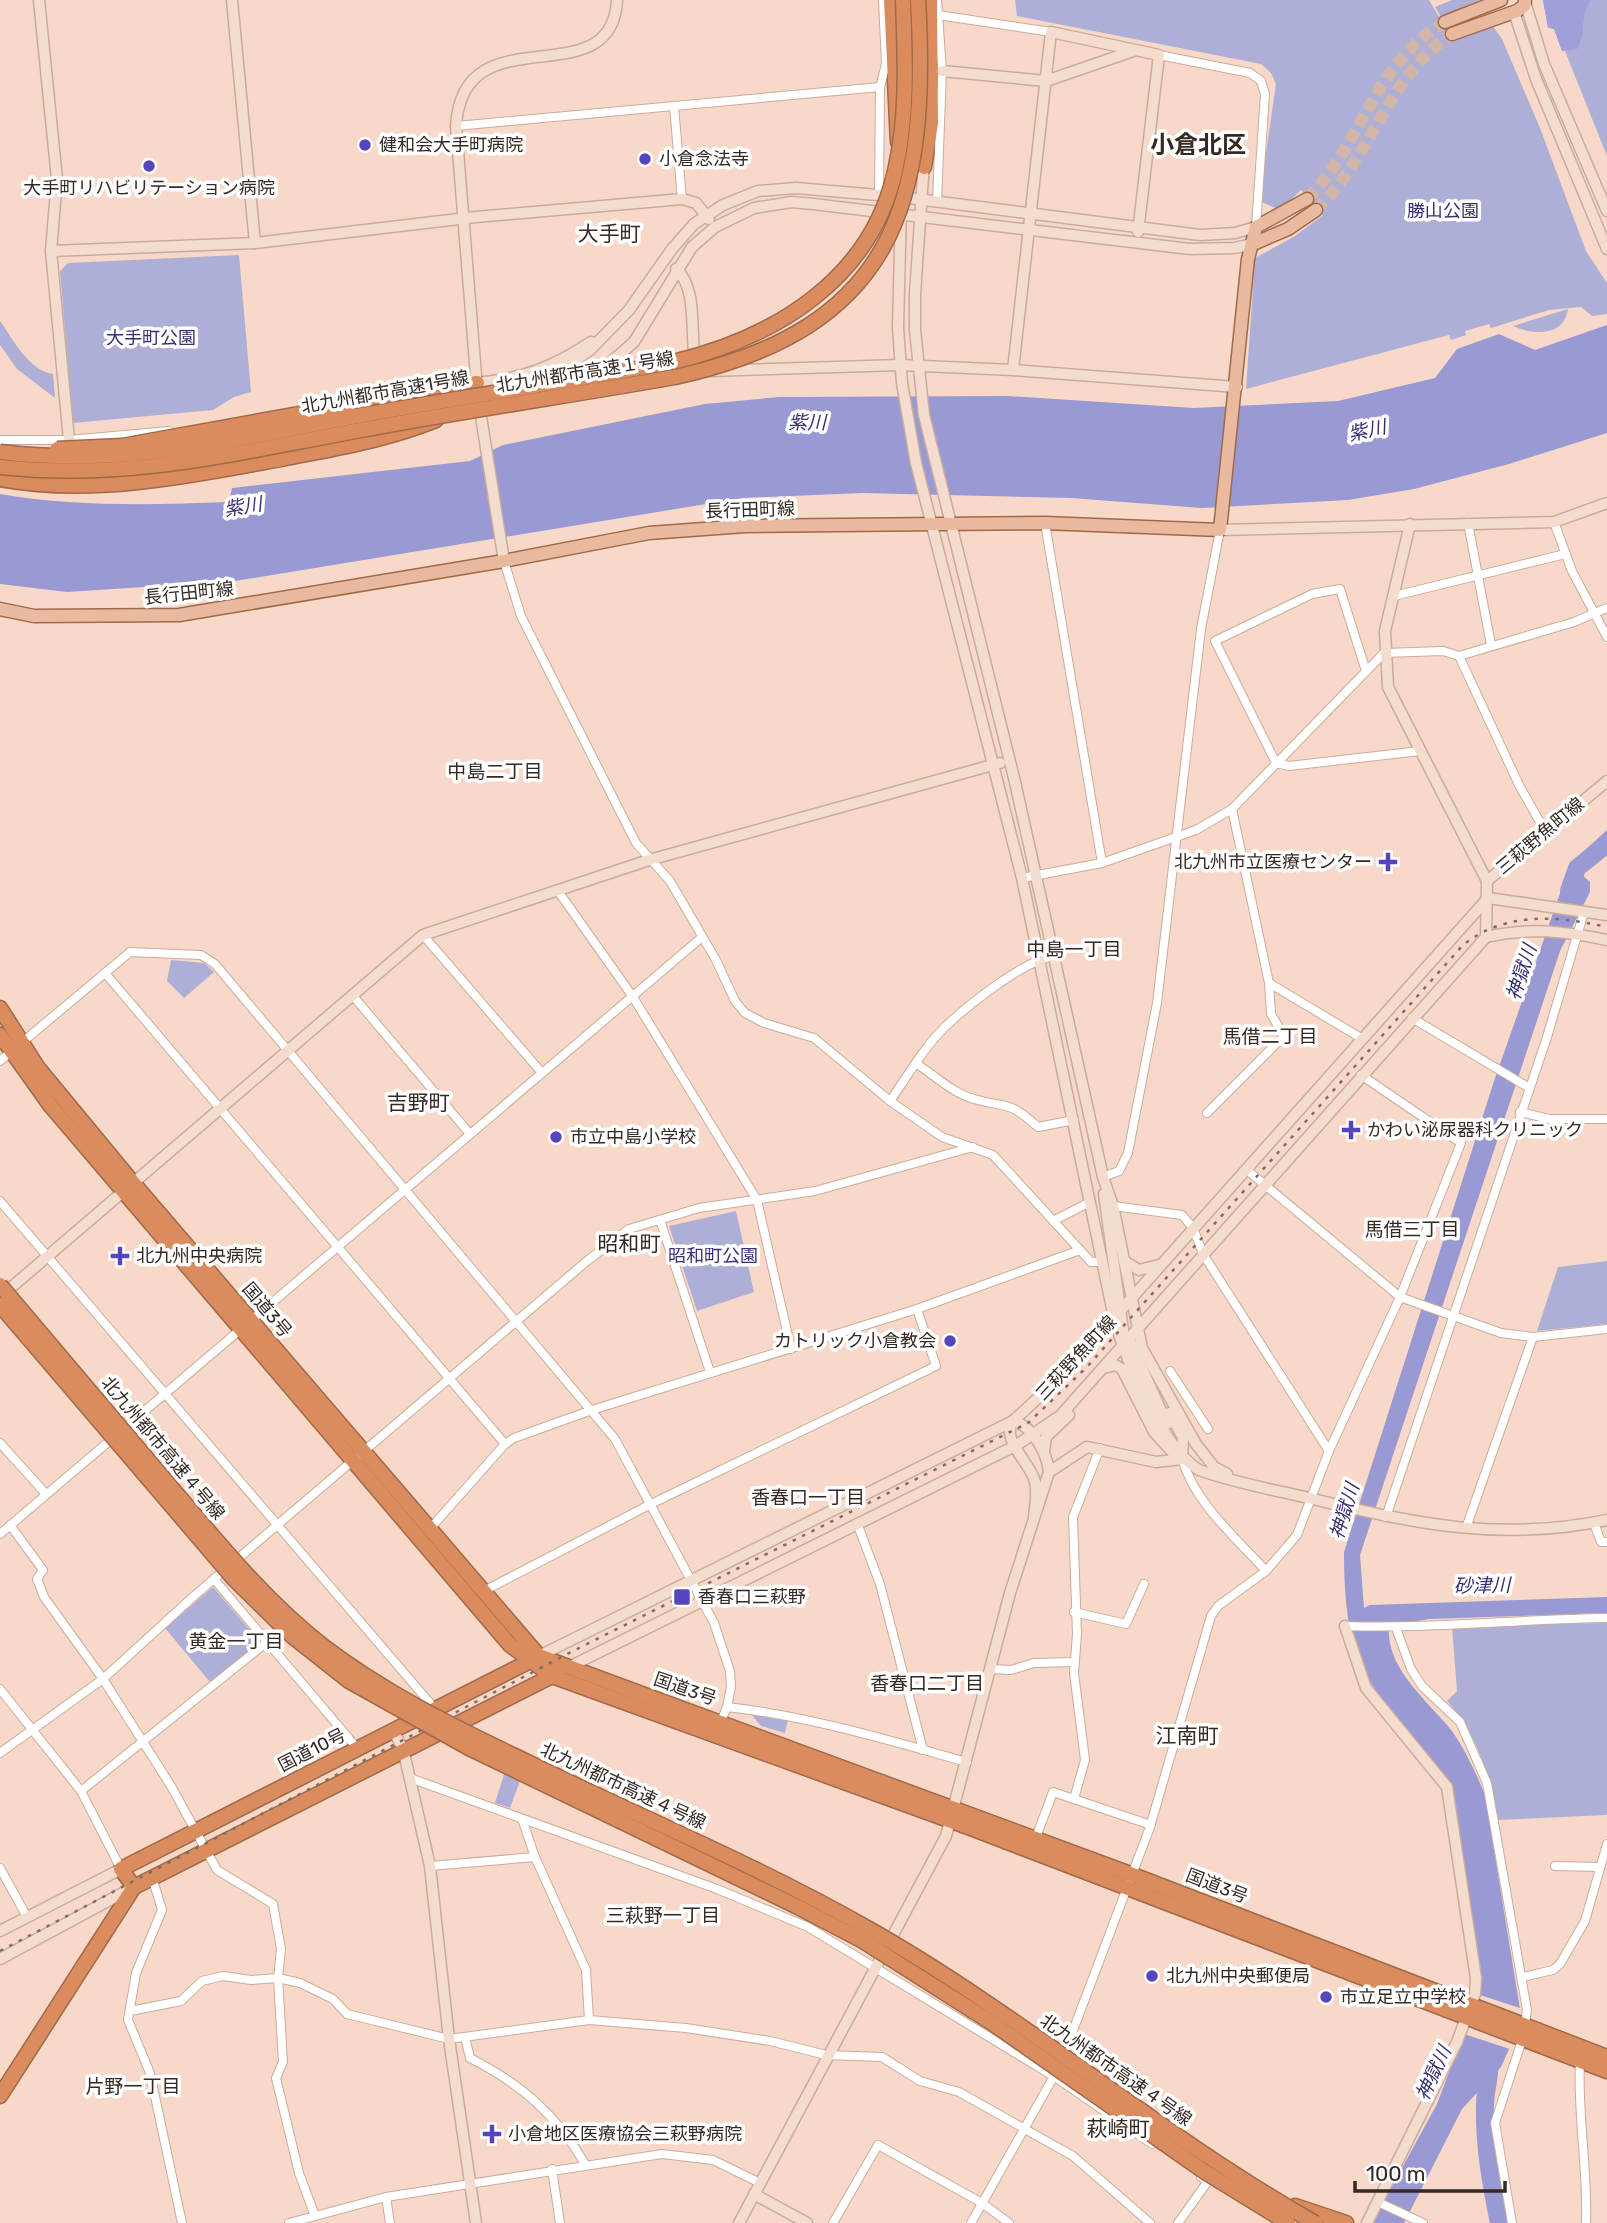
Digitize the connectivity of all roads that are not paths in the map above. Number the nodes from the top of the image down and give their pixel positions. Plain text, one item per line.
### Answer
1 (39, 0) edge
2 (232, 0) edge
3 (617, 0) edge
4 (883, 0) edge
5 (894, 0) edge
6 (903, 0) edge
7 (918, 0) edge
8 (924, 0) edge
9 (930, 0) edge
10 (937, 0) edge
11 (1502, 0) edge
12 (1524, 1) edge
13 (1512, 6) edge
14 (938, 15) junction
15 (1445, 22) tunnel mouth
16 (1052, 32) junction
17 (1452, 34) tunnel mouth
18 (1135, 50) junction
19 (1159, 55) junction
20 (942, 71) junction
21 (1046, 81) junction
22 (880, 88) junction
23 (674, 106) junction
24 (456, 126) junction
25 (924, 167) junction
26 (901, 170) junction
27 (879, 196) junction
28 (901, 197) junction
29 (682, 199) junction
30 (1307, 199) tunnel mouth
31 (924, 200) junction
32 (937, 202) junction
33 (1316, 210) tunnel mouth
34 (1607, 211) edge
35 (901, 213) junction
36 (1031, 214) junction
37 (706, 215) junction
38 (922, 216) junction
39 (463, 218) junction
40 (715, 227) junction
41 (1255, 227) junction
42 (1029, 228) junction
43 (1139, 228) junction
44 (1136, 242) junction
45 (255, 243) junction
46 (1253, 244) junction
47 (1607, 248) edge
48 (51, 251) junction
49 (676, 269) junction
50 (611, 329) junction
51 (900, 365) junction
52 (918, 366) junction
53 (1013, 370) junction
54 (477, 383) junction
55 (1237, 387) junction
56 (479, 399) junction
57 (481, 413) junction
58 (274, 414) junction
59 (436, 420) junction
60 (137, 435) junction
61 (293, 436) junction
62 (69, 440) junction
63 (275, 440) junction
64 (1, 452) edge
65 (141, 462) junction
66 (0, 480) edge
67 (1607, 503) edge
68 (1554, 522) junction
69 (1045, 523) junction
70 (1468, 523) junction
71 (1409, 524) junction
72 (932, 525) junction
73 (951, 525) junction
74 (1220, 530) junction
75 (1566, 554) junction
76 (503, 561) junction
77 (1478, 578) junction
78 (1394, 596) junction
79 (1607, 608) edge
80 (0, 609) edge
81 (1592, 614) junction
82 (1201, 629) junction
83 (1607, 637) edge
84 (1215, 641) junction
85 (1491, 645) junction
86 (1384, 653) junction
87 (1459, 656) junction
88 (1366, 671) junction
89 (1420, 751) junction
90 (1010, 761) junction
91 (1276, 762) junction
92 (995, 764) junction
93 (1607, 780) edge
94 (1232, 809) junction
95 (1545, 831) junction
96 (1175, 838) junction
97 (649, 860) junction
98 (1102, 863) junction
99 (1036, 875) junction
100 (1023, 878) junction
101 (1487, 881) junction
102 (558, 891) junction
103 (1488, 898) junction
104 (1584, 912) junction
105 (1607, 915) edge
106 (1579, 934) junction
107 (423, 935) junction
108 (1486, 937) junction
109 (701, 938) junction
110 (1607, 940) edge
111 (1053, 956) junction
112 (1039, 959) junction
113 (105, 973) junction
114 (1269, 983) junction
115 (353, 996) junction
116 (633, 997) junction
117 (0, 1008) edge
118 (1412, 1018) junction
119 (0, 1035) edge
120 (1361, 1038) junction
121 (289, 1051) junction
122 (10, 1053) edge
123 (917, 1064) junction
124 (542, 1073) junction
125 (1361, 1075) junction
126 (1528, 1087) junction
127 (890, 1101) junction
128 (219, 1110) junction
129 (1520, 1112) junction
130 (1207, 1113) dead end
131 (1607, 1119) edge
132 (1074, 1120) junction
133 (470, 1134) junction
134 (973, 1147) junction
135 (1247, 1170) junction
136 (1103, 1177) junction
137 (1264, 1185) junction
138 (128, 1187) junction
139 (404, 1191) junction
140 (757, 1200) junction
141 (0, 1201) edge
142 (1090, 1202) junction
143 (1113, 1206) junction
144 (660, 1220) junction
145 (1053, 1220) junction
146 (1193, 1228) junction
147 (336, 1248) junction
148 (1080, 1250) junction
149 (1203, 1254) junction
150 (49, 1258) junction
151 (1124, 1261) junction
152 (1102, 1262) junction
153 (1163, 1262) junction
154 (0, 1285) edge
155 (0, 1297) edge
156 (1400, 1297) junction
157 (1130, 1300) junction
158 (0, 1305) edge
159 (917, 1309) junction
160 (1118, 1314) junction
161 (1451, 1317) junction
162 (245, 1324) junction
163 (516, 1324) junction
164 (1607, 1329) edge
165 (1136, 1331) junction
166 (1533, 1337) junction
167 (1125, 1344) junction
168 (791, 1349) junction
169 (1146, 1356) junction
170 (1104, 1368) junction
171 (1170, 1371) dead end
172 (710, 1372) junction
173 (1176, 1380) junction
174 (449, 1381) junction
175 (1163, 1388) junction
176 (164, 1393) junction
177 (1076, 1400) junction
178 (592, 1410) junction
179 (1013, 1421) junction
180 (1208, 1429) dead end
181 (1033, 1436) junction
182 (0, 1443) edge
183 (505, 1444) junction
184 (1015, 1446) junction
185 (1100, 1448) junction
186 (1329, 1451) junction
187 (1045, 1454) junction
188 (358, 1457) junction
189 (1182, 1459) junction
190 (1049, 1472) junction
191 (1232, 1478) junction
192 (46, 1494) junction
193 (1312, 1499) junction
194 (651, 1504) junction
195 (1382, 1516) junction
196 (1034, 1517) junction
197 (1607, 1520) edge
198 (857, 1523) junction
199 (1594, 1523) junction
200 (10, 1525) junction
201 (277, 1527) junction
202 (1466, 1528) junction
203 (0, 1534) edge
204 (423, 1534) junction
205 (1607, 1542) edge
206 (1266, 1571) junction
207 (214, 1579) junction
208 (691, 1581) junction
209 (1144, 1584) dead end
210 (482, 1592) junction
211 (701, 1601) junction
212 (1074, 1612) junction
213 (1607, 1618) edge
214 (1345, 1626) joint
215 (1396, 1628) junction
216 (267, 1642) junction
217 (534, 1659) junction
218 (1075, 1662) junction
219 (567, 1668) junction
220 (990, 1670) junction
221 (552, 1676) junction
222 (103, 1679) junction
223 (0, 1689) edge
224 (727, 1707) junction
225 (435, 1709) junction
226 (721, 1721) junction
227 (32, 1730) junction
228 (393, 1730) junction
229 (142, 1744) junction
230 (357, 1748) junction
231 (403, 1749) junction
232 (923, 1750) junction
233 (0, 1753) edge
234 (967, 1762) junction
235 (410, 1778) junction
236 (81, 1791) junction
237 (1073, 1799) junction
238 (953, 1815) junction
239 (522, 1819) junction
240 (1151, 1825) junction
241 (197, 1829) junction
242 (1607, 1844) edge
243 (1034, 1845) junction
244 (206, 1848) junction
245 (535, 1857) junction
246 (430, 1866) junction
247 (1555, 1866) dead end
248 (1598, 1867) junction
249 (0, 1868) edge
250 (121, 1869) junction
251 (152, 1877) junction
252 (1131, 1881) junction
253 (134, 1887) junction
254 (27, 1917) junction
255 (0, 1931) edge
256 (0, 1959) edge
257 (875, 1965) junction
258 (1523, 1977) junction
259 (278, 1978) junction
260 (130, 2011) junction
261 (1471, 2011) junction
262 (589, 2020) junction
263 (1523, 2030) junction
264 (465, 2037) junction
265 (449, 2039) junction
266 (1581, 2053) junction
267 (827, 2055) junction
268 (1607, 2057) edge
269 (1607, 2071) edge
270 (1055, 2077) junction
271 (5, 2078) edge
272 (0, 2096) edge
273 (1024, 2130) junction
274 (585, 2164) junction
275 (552, 2169) junction
276 (1207, 2177) junction
277 (470, 2185) junction
278 (1253, 2186) junction
279 (757, 2189) junction
280 (386, 2197) junction
281 (1378, 2202) junction
282 (982, 2203) junction
283 (315, 2216) junction
284 (1419, 2221) edge
285 (182, 2223) edge
286 (289, 2223) edge
287 (390, 2223) edge
288 (476, 2223) edge
289 (560, 2223) edge
290 (738, 2223) edge
291 (807, 2223) edge
292 (833, 2223) edge
293 (971, 2223) edge
294 (1009, 2223) edge
295 (1150, 2223) edge
296 (1178, 2223) edge
297 (1276, 2223) edge
298 (1288, 2223) edge
299 (1315, 2223) edge
300 (1346, 2223) edge
301 (1367, 2223) edge
302 (1512, 2223) edge
303 (1586, 2223) edge

1 - 48 street
2 - 45 street
3 - 24 street
4 - 22 street
5 - 26 street
5 - 26 highway
6 - 64 highway, 北九州都市高速1号線, bridge
7 - 64 highway, 北九州都市高速１号線, bridge
8 - 25 street
9 - 25 highway
10 - 14 street
11 - 15 main road
12 - 13 main road
12 - 34 street
13 - 17 main road
13 - 47 street
14 - 16 street
14 - 20 street
16 - 18 street
16 - 21 street
18 - 19 street
18 - 21 street
19 - 41 street
19 - 43 street
20 - 21 street
20 - 32 street
21 - 36 street
22 - 23 street
22 - 27 street
23 - 24 street
23 - 29 street
24 - 39 street
25 - 31 street
26 - 28 street
27 - 28 street
27 - 37 street
28 - 31 street
28 - 35 street
29 - 37 street
29 - 39 street
30 - 41 main road
31 - 32 street
31 - 38 street
32 - 36 street
33 - 46 main road
35 - 38 street
35 - 40 street
35 - 51 street
36 - 42 street
36 - 43 street
37 - 40 street
37 - 50 street
38 - 42 street
38 - 52 street
39 - 45 street
39 - 54 street
40 - 49 street
41 - 43 street
41 - 46 main road
42 - 44 street
42 - 53 street
43 - 44 street
44 - 46 street
45 - 48 street
46 - 55 main road
48 - 62 street
49 - 51 street
49 - 57 street
50 - 54 street
50 - 56 street
51 - 52 street
51 - 72 street
52 - 53 street
52 - 73 street
53 - 55 street
54 - 56 street
54 - 64 highway, bridge
55 - 74 main road
56 - 57 street
56 - 61 street
57 - 59 street
57 - 76 street
58 - 60 street
58 - 61 street
58 - 63 street
59 - 63 street
59 - 66 highway
60 - 62 street
60 - 65 street
61 - 63 street
62 - 64 street
63 - 65 street
64 - 65 street
67 - 68 street
68 - 70 street
68 - 75 street
69 - 73 main road, 長行田町線
69 - 74 main road, 長行田町線
69 - 98 street
70 - 71 street
70 - 77 street
71 - 74 street
71 - 78 street
72 - 73 main road, 長行田町線
72 - 76 main road, 長行田町線
72 - 92 street
73 - 90 street
74 - 82 street
75 - 77 street
75 - 81 street
76 - 80 main road, 長行田町線
76 - 97 street
77 - 78 street
77 - 85 street
78 - 86 street
79 - 81 street
81 - 83 street
81 - 85 street
82 - 84 street
82 - 96 street
84 - 88 street
84 - 91 street
85 - 87 street
86 - 87 street
86 - 88 street
86 - 89 street
87 - 95 street
88 - 91 street
89 - 91 street
89 - 101 street
90 - 92 street
90 - 99 street
91 - 94 street
92 - 97 street
92 - 100 street
93 - 95 street, 三萩野魚町線
94 - 96 street
94 - 114 street
95 - 101 street, 三萩野魚町線
96 - 98 street
96 - 136 street
97 - 102 street
97 - 109 street
98 - 99 street
99 - 100 street
99 - 111 street
100 - 112 street
101 - 103 street, 三萩野魚町線
102 - 107 street
102 - 116 street
103 - 104 street
103 - 108 street, 三萩野魚町線
103 - 120 street, 三萩野魚町線
104 - 105 street
104 - 106 street
106 - 108 street
106 - 110 street
106 - 126 street
107 - 115 street
107 - 124 street
108 - 118 street, 三萩野魚町線
109 - 116 street
109 - 127 street
111 - 112 street
111 - 136 street
112 - 123 street
112 - 132 street
113 - 121 street
113 - 122 street
113 - 128 street
114 - 120 street
114 - 130 street
115 - 121 street
115 - 133 street
116 - 124 street
116 - 140 street
117 - 122 highway, 国道3号
118 - 125 street, 三萩野魚町線
118 - 126 street
119 - 122 highway, 国道3号
120 - 135 street, 三萩野魚町線
121 - 128 street
121 - 139 street
122 - 138 highway, 国道3号
123 - 127 street
123 - 132 street
124 - 133 street
125 - 137 street, 三萩野魚町線
125 - 156 street
126 - 129 street
127 - 134 street
128 - 138 street
128 - 147 street
129 - 131 street
129 - 161 street
132 - 142 street
133 - 139 street
134 - 140 street
134 - 145 street
135 - 137 street
135 - 146 street, 三萩野魚町線
136 - 143 street
136 - 160 street
137 - 149 street, 三萩野魚町線
137 - 156 street
138 - 150 street
138 - 162 highway, 国道3号
139 - 147 street
139 - 163 street
140 - 144 street
140 - 168 street
141 - 150 street
142 - 145 street
142 - 152 street
143 - 146 street
143 - 151 street
144 - 163 street
144 - 172 street
145 - 148 street
146 - 149 street
146 - 153 street, 三萩野魚町線
147 - 162 street
147 - 174 street
148 - 152 street
148 - 159 street
149 - 165 street, 三萩野魚町線
149 - 186 street
150 - 155 street
150 - 176 street
151 - 153 street
151 - 157 street
152 - 160 street
153 - 157 street, 三萩野魚町線
154 - 278 highway, 北九州都市高速４号線, bridge
156 - 161 street
156 - 186 street
157 - 160 street, 三萩野魚町線
157 - 165 street
157 - 167 street
158 - 276 highway, 北九州都市高速４号線, bridge
159 - 168 street
159 - 194 street
160 - 167 street
160 - 179 street, 三萩野魚町線
161 - 166 street
161 - 195 street
162 - 176 street
162 - 188 highway, 国道3号
163 - 174 street
163 - 178 street
164 - 166 street
165 - 167 street, 三萩野魚町線
165 - 169 street
166 - 202 street
167 - 170 street, 三萩野魚町線
167 - 189 street
168 - 172 street
169 - 175 street
169 - 189 street
170 - 177 street, 三萩野魚町線
170 - 189 street
171 - 173 street
172 - 178 street
173 - 175 street
173 - 180 street
174 - 183 street
174 - 188 street
175 - 191 street
176 - 192 street
176 - 201 street
177 - 181 street, 三萩野魚町線
177 - 187 street
178 - 183 street
178 - 194 street
179 - 181 street
179 - 184 street
179 - 208 street, 三萩野魚町線
181 - 184 street, 三萩野魚町線
181 - 187 street
182 - 192 street
183 - 204 street
184 - 196 street
184 - 198 street, 三萩野魚町線
185 - 189 street
185 - 190 street
185 - 212 street
186 - 193 street
187 - 190 street
188 - 201 street
188 - 204 highway, 国道3号
189 - 191 street
189 - 206 street
190 - 196 street
191 - 193 street
192 - 200 street
193 - 195 street
193 - 206 street
194 - 208 street
194 - 210 street
195 - 202 street
196 - 220 street
197 - 199 street
198 - 211 street, 三萩野魚町線
198 - 232 street
199 - 202 street
199 - 205 street
200 - 203 street
200 - 222 street
201 - 207 street
201 - 225 street
204 - 210 highway, 国道3号
204 - 217 highway, 国道3号
206 - 240 street
207 - 216 street
207 - 222 street
208 - 211 street
208 - 217 street, 三萩野魚町線
209 - 212 street
210 - 217 highway, 国道3号
211 - 219 street, 三萩野魚町線
211 - 224 street
212 - 218 street
213 - 215 street
214 - 215 street
214 - 261 street
215 - 258 street
216 - 229 street
216 - 230 street
217 - 219 highway, 国道3号
217 - 221 highway, 国道3号
217 - 225 highway, 国道10号
218 - 220 street
218 - 237 street
219 - 221 highway
219 - 226 highway, 国道3号
220 - 234 street
221 - 231 highway
221 - 238 highway, 国道3号
222 - 227 street
222 - 229 street
223 - 227 street
224 - 226 street
224 - 232 street
225 - 228 highway, 国道10号
226 - 238 highway, 国道3号
227 - 233 street
227 - 236 street
228 - 230 highway, 国道10号
228 - 231 street
229 - 236 street
229 - 241 street
230 - 241 highway, 国道10号
231 - 235 street
231 - 244 highway
232 - 234 street
234 - 238 street
235 - 239 street
235 - 246 street
236 - 250 street
237 - 240 street
237 - 243 street
238 - 243 highway, 国道3号
238 - 257 street
239 - 245 street
239 - 257 street
240 - 252 street
241 - 244 street
241 - 250 highway, 国道10号
242 - 248 street
243 - 252 highway, 国道3号
244 - 251 highway
244 - 259 street
245 - 246 street
245 - 262 street
246 - 265 street
247 - 248 street
248 - 258 street
249 - 254 street
250 - 253 highway
250 - 254 street
251 - 253 highway
251 - 260 street
252 - 261 highway, 国道3号
252 - 270 street
253 - 256 street
253 - 271 highway
254 - 255 street
257 - 267 street
257 - 270 street
258 - 263 street
259 - 260 street
259 - 265 street
259 - 283 street
260 - 285 street
261 - 263 highway, 国道3号
261 - 281 street
262 - 264 street
262 - 267 street
263 - 266 highway, 国道3号
263 - 302 street
264 - 265 street
264 - 274 street
265 - 277 street
266 - 268 highway, 国道3号
266 - 269 highway, 国道3号
266 - 303 street
267 - 273 street
267 - 279 street
270 - 273 street
270 - 276 street
271 - 272 highway
273 - 282 street
273 - 295 street
274 - 275 street
274 - 279 street
275 - 277 street
275 - 289 street
276 - 296 street
276 - 297 highway, bridge
276 - 298 highway, 北九州都市高速４号線, bridge
277 - 280 street
277 - 288 street
278 - 299 highway, 北九州都市高速４号線, bridge
278 - 300 highway, bridge
279 - 290 street
279 - 291 street
280 - 283 street
280 - 287 street
281 - 284 street
281 - 301 street
282 - 292 street
282 - 293 street
282 - 294 street
283 - 286 street

